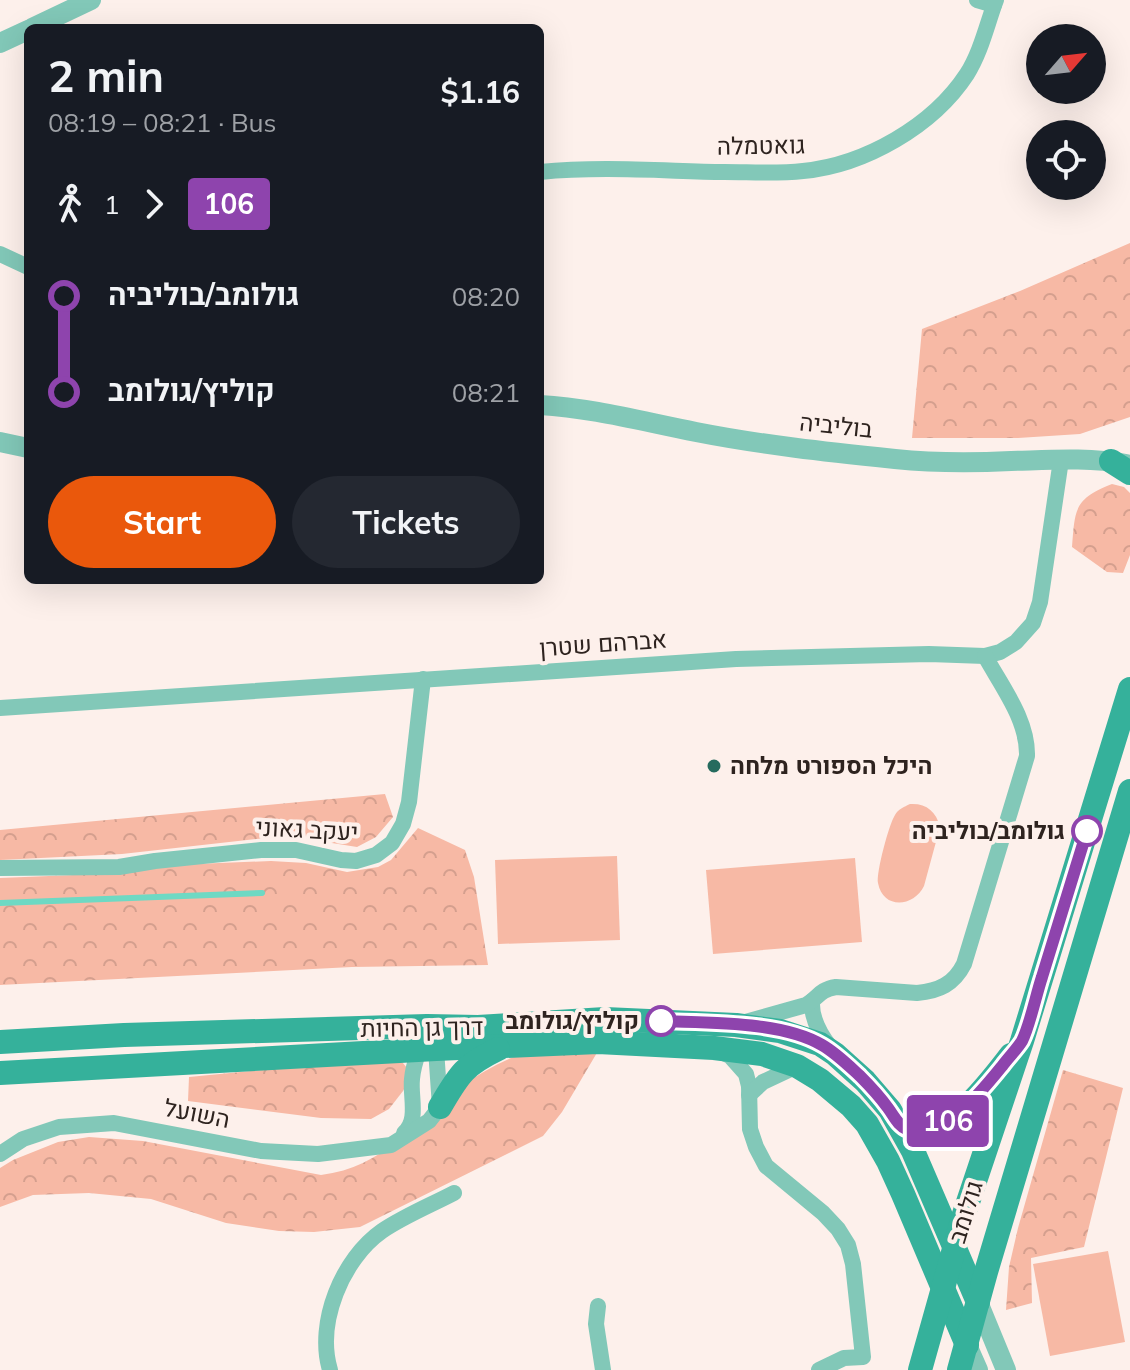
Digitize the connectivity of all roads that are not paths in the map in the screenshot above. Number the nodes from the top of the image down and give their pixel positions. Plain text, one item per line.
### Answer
1 (91, 0) edge
2 (977, 0) edge
3 (995, 3) edge
4 (41, 24) edge
5 (24, 32) edge
6 (0, 43) edge
7 (544, 172) edge
8 (0, 254) edge
9 (24, 265) edge
10 (544, 405) edge
11 (0, 442) edge
12 (24, 447) edge
13 (1061, 460) junction
14 (1125, 463) edge
15 (985, 656) junction
16 (423, 679) junction
17 (1130, 689) edge
18 (0, 708) edge
19 (1130, 791) edge
20 (0, 868) edge
21 (812, 1001) junction
22 (736, 1025) junction
23 (1022, 1041) junction
24 (0, 1042) edge
25 (428, 1042) junction
26 (502, 1047) junction
27 (714, 1048) junction
28 (835, 1054) junction
29 (797, 1066) junction
30 (0, 1073) edge
31 (749, 1095) junction
32 (440, 1107) junction
33 (899, 1124) junction
34 (391, 1145) junction
35 (0, 1154) edge
36 (454, 1193) dead end
37 (955, 1246) junction
38 (943, 1290) junction
39 (978, 1302) junction
40 (598, 1306) dead end
41 (967, 1345) junction
42 (330, 1370) edge
43 (603, 1370) edge
44 (819, 1370) edge
45 (920, 1370) edge
46 (959, 1370) edge
47 (978, 1370) edge
48 (1006, 1370) edge

1 - 4 street
2 - 3 street
3 - 7 street, גואטמלה
5 - 6 street
8 - 9 street
10 - 13 street, בוליביה
11 - 12 street
13 - 14 street, בוליביה
13 - 15 street, אברהם שטרן
15 - 16 street, אברהם שטרן
15 - 21 street
16 - 18 street, אברהם שטרן
16 - 20 street, יעקב גאוני
17 - 23 main road, גולומב
19 - 39 main road, גולומב
21 - 22 street
21 - 28 street
22 - 25 main road, דרך גן החיות
22 - 28 main road, דרך גן החיות
23 - 33 main road
23 - 37 main road, גולומב
24 - 25 main road, דרך גן החיות
25 - 26 main road, דרך גן החיות
25 - 30 main road, דרך גן החיות
25 - 32 street
25 - 34 street
26 - 27 main road, דרך גן החיות
26 - 32 main road
27 - 29 main road, דרך גן החיות
27 - 31 street
28 - 33 main road, דרך גן החיות
29 - 31 street
29 - 38 main road, דרך גן החיות
31 - 44 street
32 - 34 street, השועל
33 - 37 main road, דרך גן החיות
34 - 35 street, השועל
36 - 42 street
37 - 38 main road, גולומב
37 - 39 main road, דרך גן החיות
38 - 41 main road, דרך גן החיות
38 - 45 main road, גולומב
39 - 41 main road, גולומב
39 - 48 street
40 - 43 street
41 - 46 main road, גולומב
41 - 47 street

